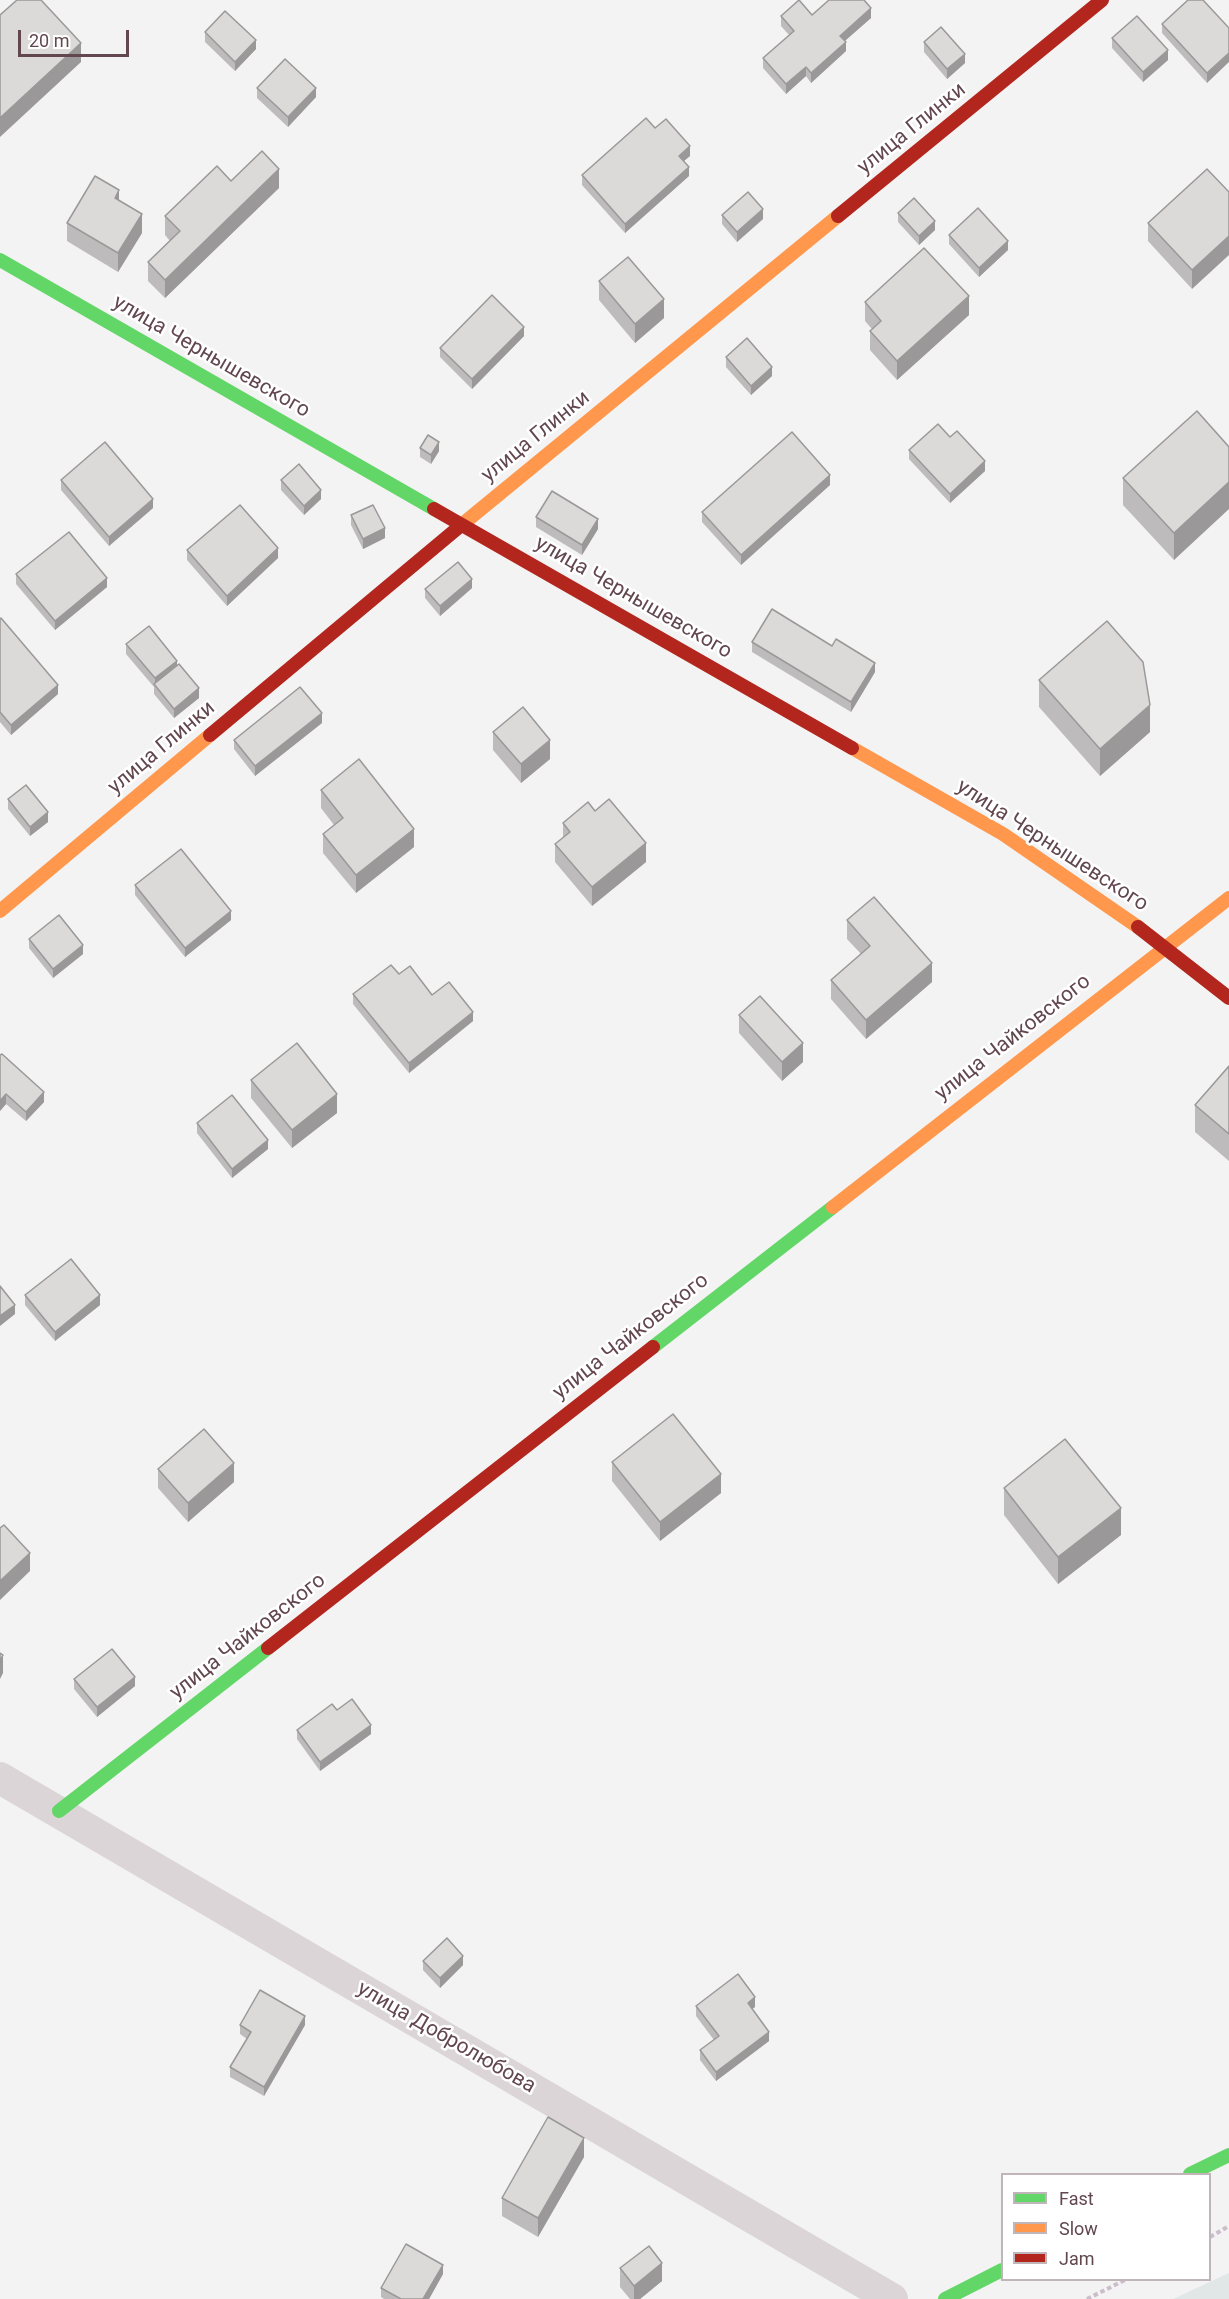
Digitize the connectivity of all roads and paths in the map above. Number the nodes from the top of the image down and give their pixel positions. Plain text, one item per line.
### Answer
1 (1102, 0) edge
2 (0, 260) edge
3 (462, 524) junction
4 (1229, 898) edge
5 (0, 910) edge
6 (1165, 946) junction
7 (1229, 998) edge
8 (0, 1778) edge
9 (59, 1811) junction
10 (1229, 2155) edge
11 (1194, 2173) edge
12 (1229, 2226) edge
13 (1211, 2236) edge
14 (1001, 2271) edge
15 (1123, 2281) edge
16 (892, 2299) edge
17 (945, 2299) edge
18 (1087, 2299) edge

1 - 3 street, улица Глинки
2 - 3 street, улица Чернышевского
3 - 5 street, улица Глинки
3 - 6 street, улица Чернышевского
4 - 6 street, улица Чайковского
6 - 7 street, улица Чернышевского
6 - 9 street, улица Чайковского
8 - 9 street, улица Добролюбова
9 - 16 street, улица Добролюбова
10 - 11 street
12 - 13 path
14 - 17 street
15 - 18 path

